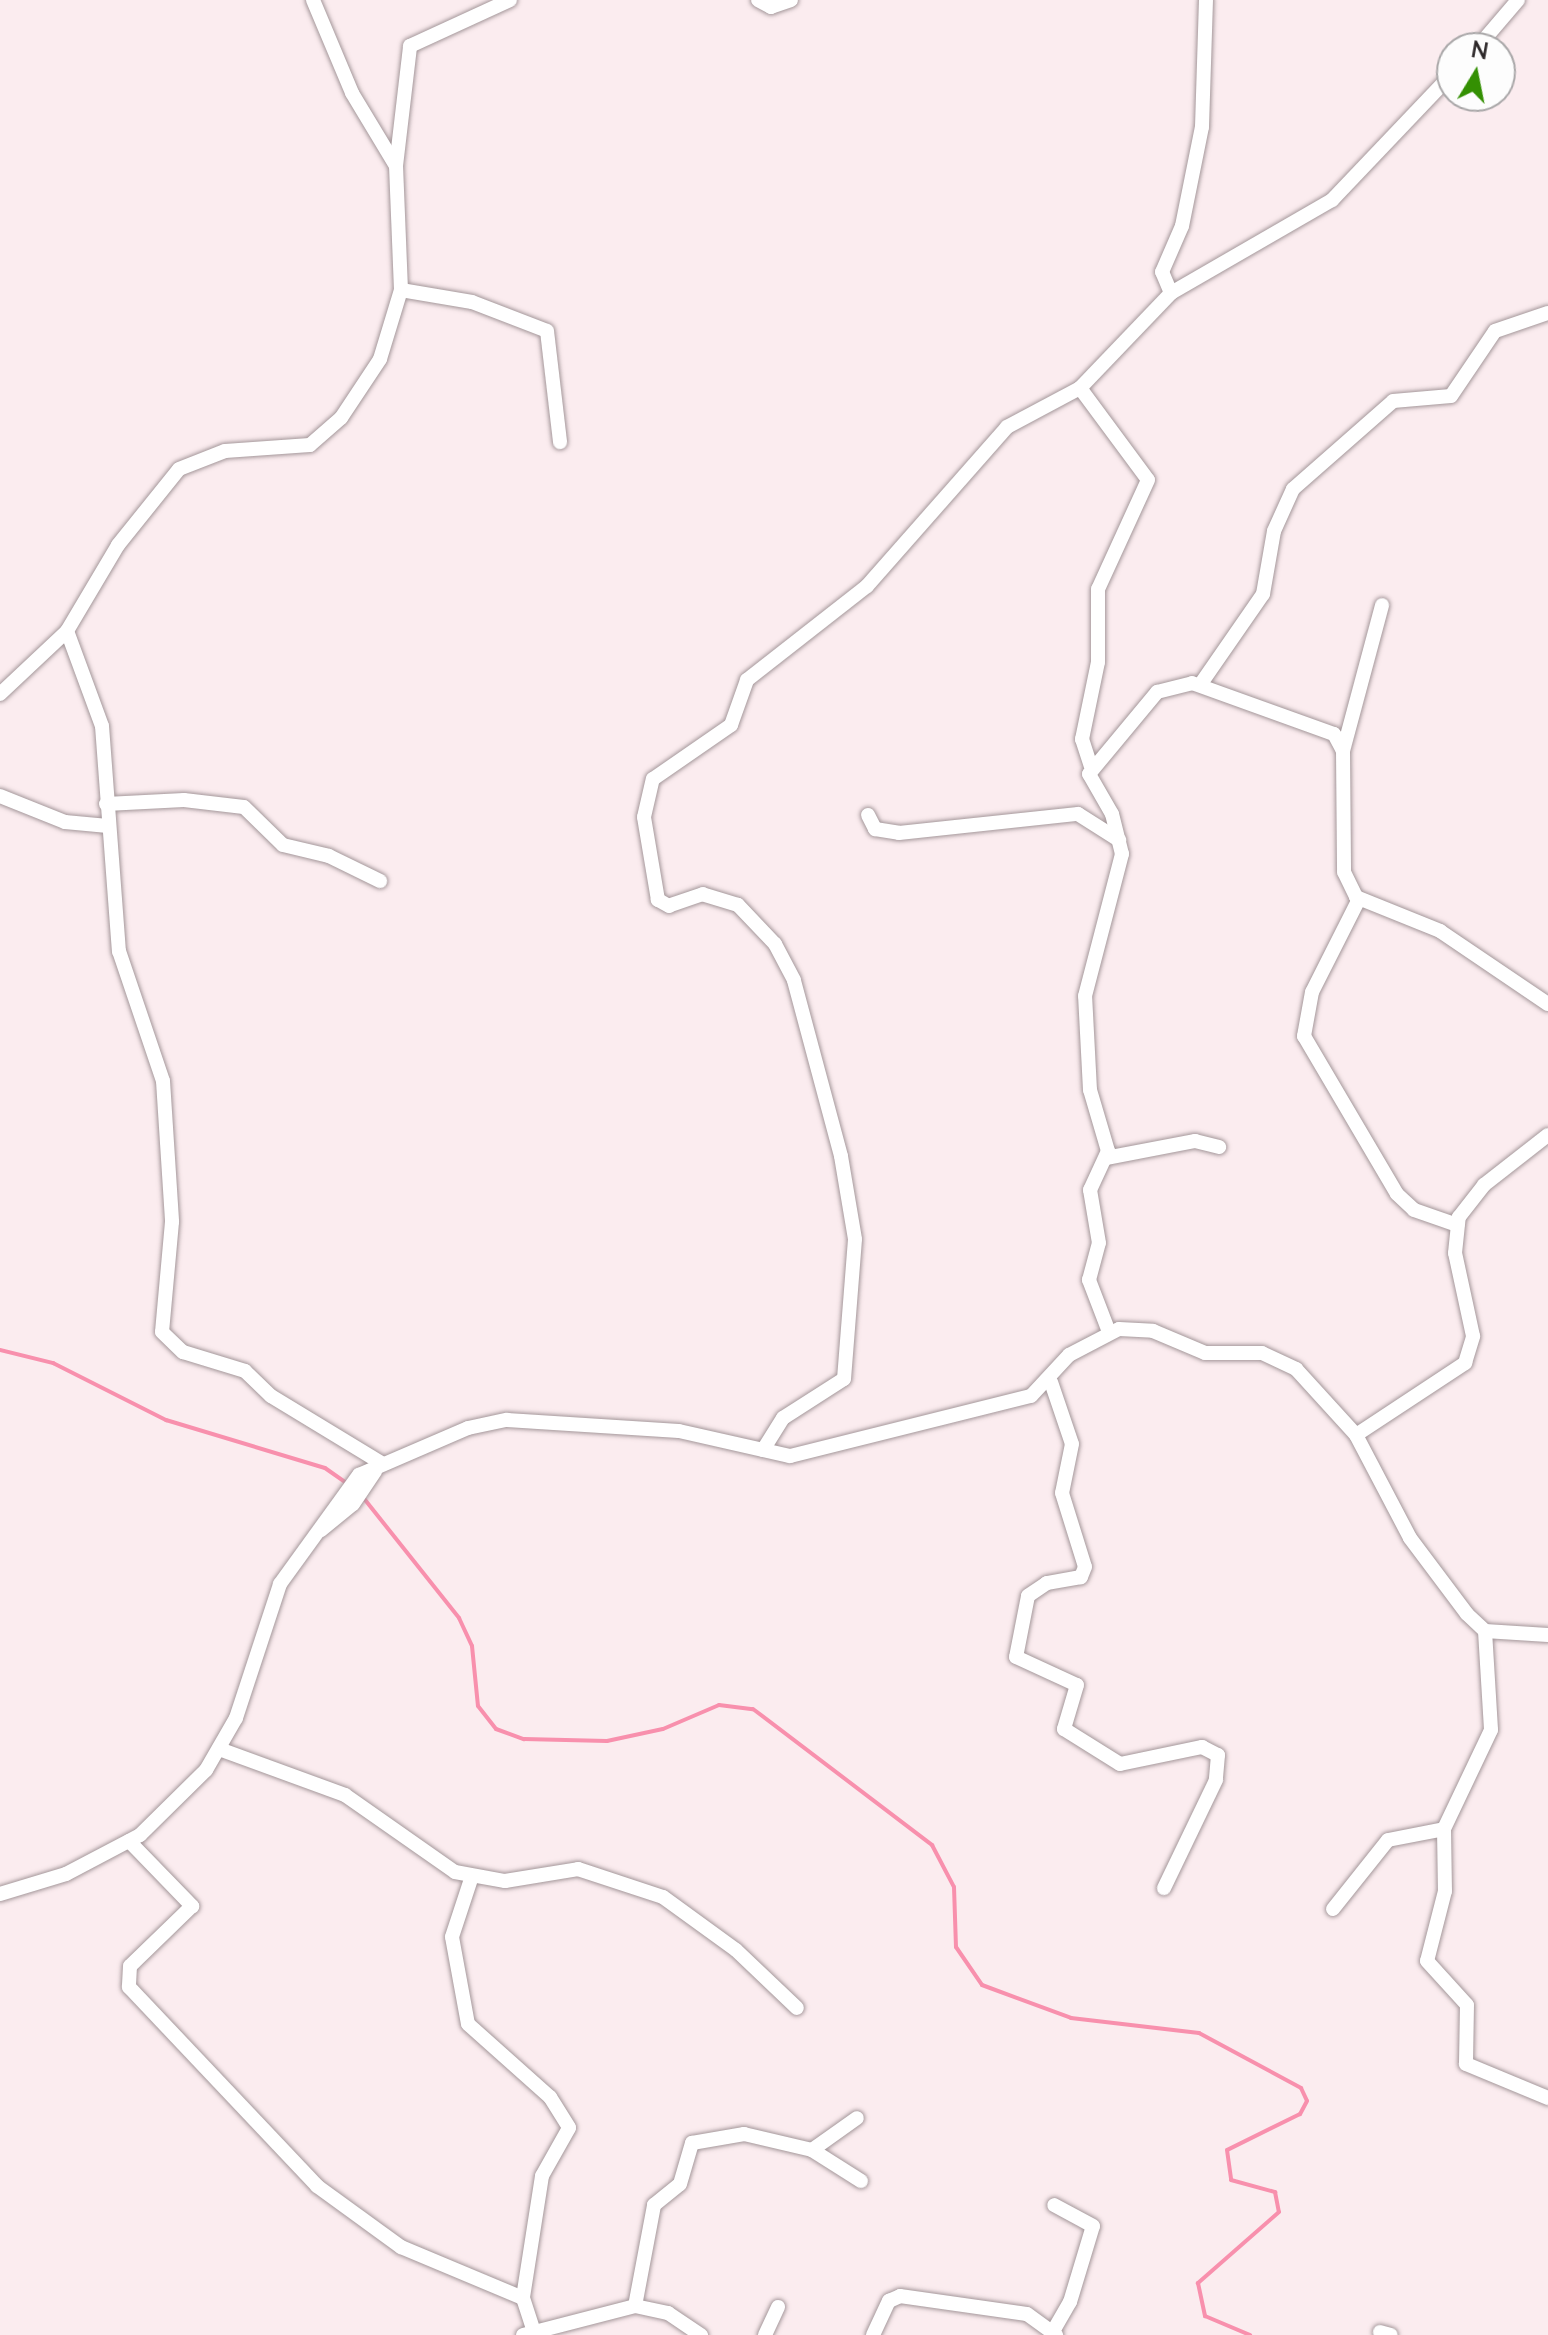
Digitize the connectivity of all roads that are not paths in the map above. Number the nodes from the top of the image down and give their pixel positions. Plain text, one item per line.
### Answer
1 (313, 0) edge
2 (510, 0) edge
3 (758, 0) edge
4 (791, 0) edge
5 (1206, 0) edge
6 (1518, 0) edge
7 (1491, 32) edge
8 (1436, 91) edge
9 (396, 166) junction
10 (401, 290) junction
11 (1171, 293) junction
12 (1548, 313) edge
13 (1080, 388) junction
14 (560, 442) dead end
15 (1382, 605) dead end
16 (67, 631) junction
17 (1200, 685) junction
18 (0, 694) edge
19 (1343, 751) junction
20 (1091, 766) junction
21 (0, 796) edge
22 (106, 804) junction
23 (868, 815) dead end
24 (108, 826) junction
25 (1119, 840) junction
26 (380, 881) dead end
27 (1359, 899) junction
28 (1548, 1004) edge
29 (1548, 1135) edge
30 (1219, 1147) dead end
31 (1106, 1158) junction
32 (1457, 1225) junction
33 (1109, 1332) junction
34 (1051, 1382) junction
35 (1356, 1435) junction
36 (763, 1450) junction
37 (379, 1468) junction
38 (1485, 1631) junction
39 (1548, 1635) edge
40 (222, 1750) junction
41 (1444, 1829) junction
42 (129, 1841) junction
43 (472, 1876) junction
44 (1164, 1888) dead end
45 (0, 1894) edge
46 (1333, 1909) dead end
47 (797, 2008) dead end
48 (1548, 2098) edge
49 (857, 2118) dead end
50 (812, 2150) junction
51 (861, 2181) dead end
52 (1054, 2205) dead end
53 (523, 2298) junction
54 (635, 2306) junction
55 (778, 2307) dead end
56 (529, 2334) edge
57 (1054, 2334) edge
58 (701, 2335) edge
59 (765, 2335) edge
60 (873, 2335) edge

1 - 9 street
2 - 9 street
3 - 4 street
5 - 11 street
6 - 7 street
8 - 11 street
9 - 10 street
10 - 14 street
10 - 16 street
11 - 13 street
12 - 17 street
13 - 20 street
13 - 36 street
15 - 19 street
16 - 18 street
16 - 22 street
17 - 19 street
17 - 20 street
19 - 27 street
20 - 25 street
21 - 24 street
22 - 24 street
22 - 26 street
23 - 25 street
24 - 37 street
25 - 31 street
27 - 28 street
27 - 32 street
29 - 32 street
30 - 31 street
31 - 33 street
32 - 35 street
33 - 34 street
33 - 35 street
34 - 36 street
34 - 44 street
35 - 38 street
36 - 37 street
37 - 40 street
38 - 39 street
38 - 41 street
40 - 42 street
40 - 43 street
41 - 46 street
41 - 48 street
42 - 45 street
42 - 53 street
43 - 47 street
43 - 53 street
49 - 50 street
50 - 51 street
50 - 54 street
52 - 57 street
53 - 56 street
54 - 56 street
54 - 58 street
55 - 59 street
57 - 60 street

